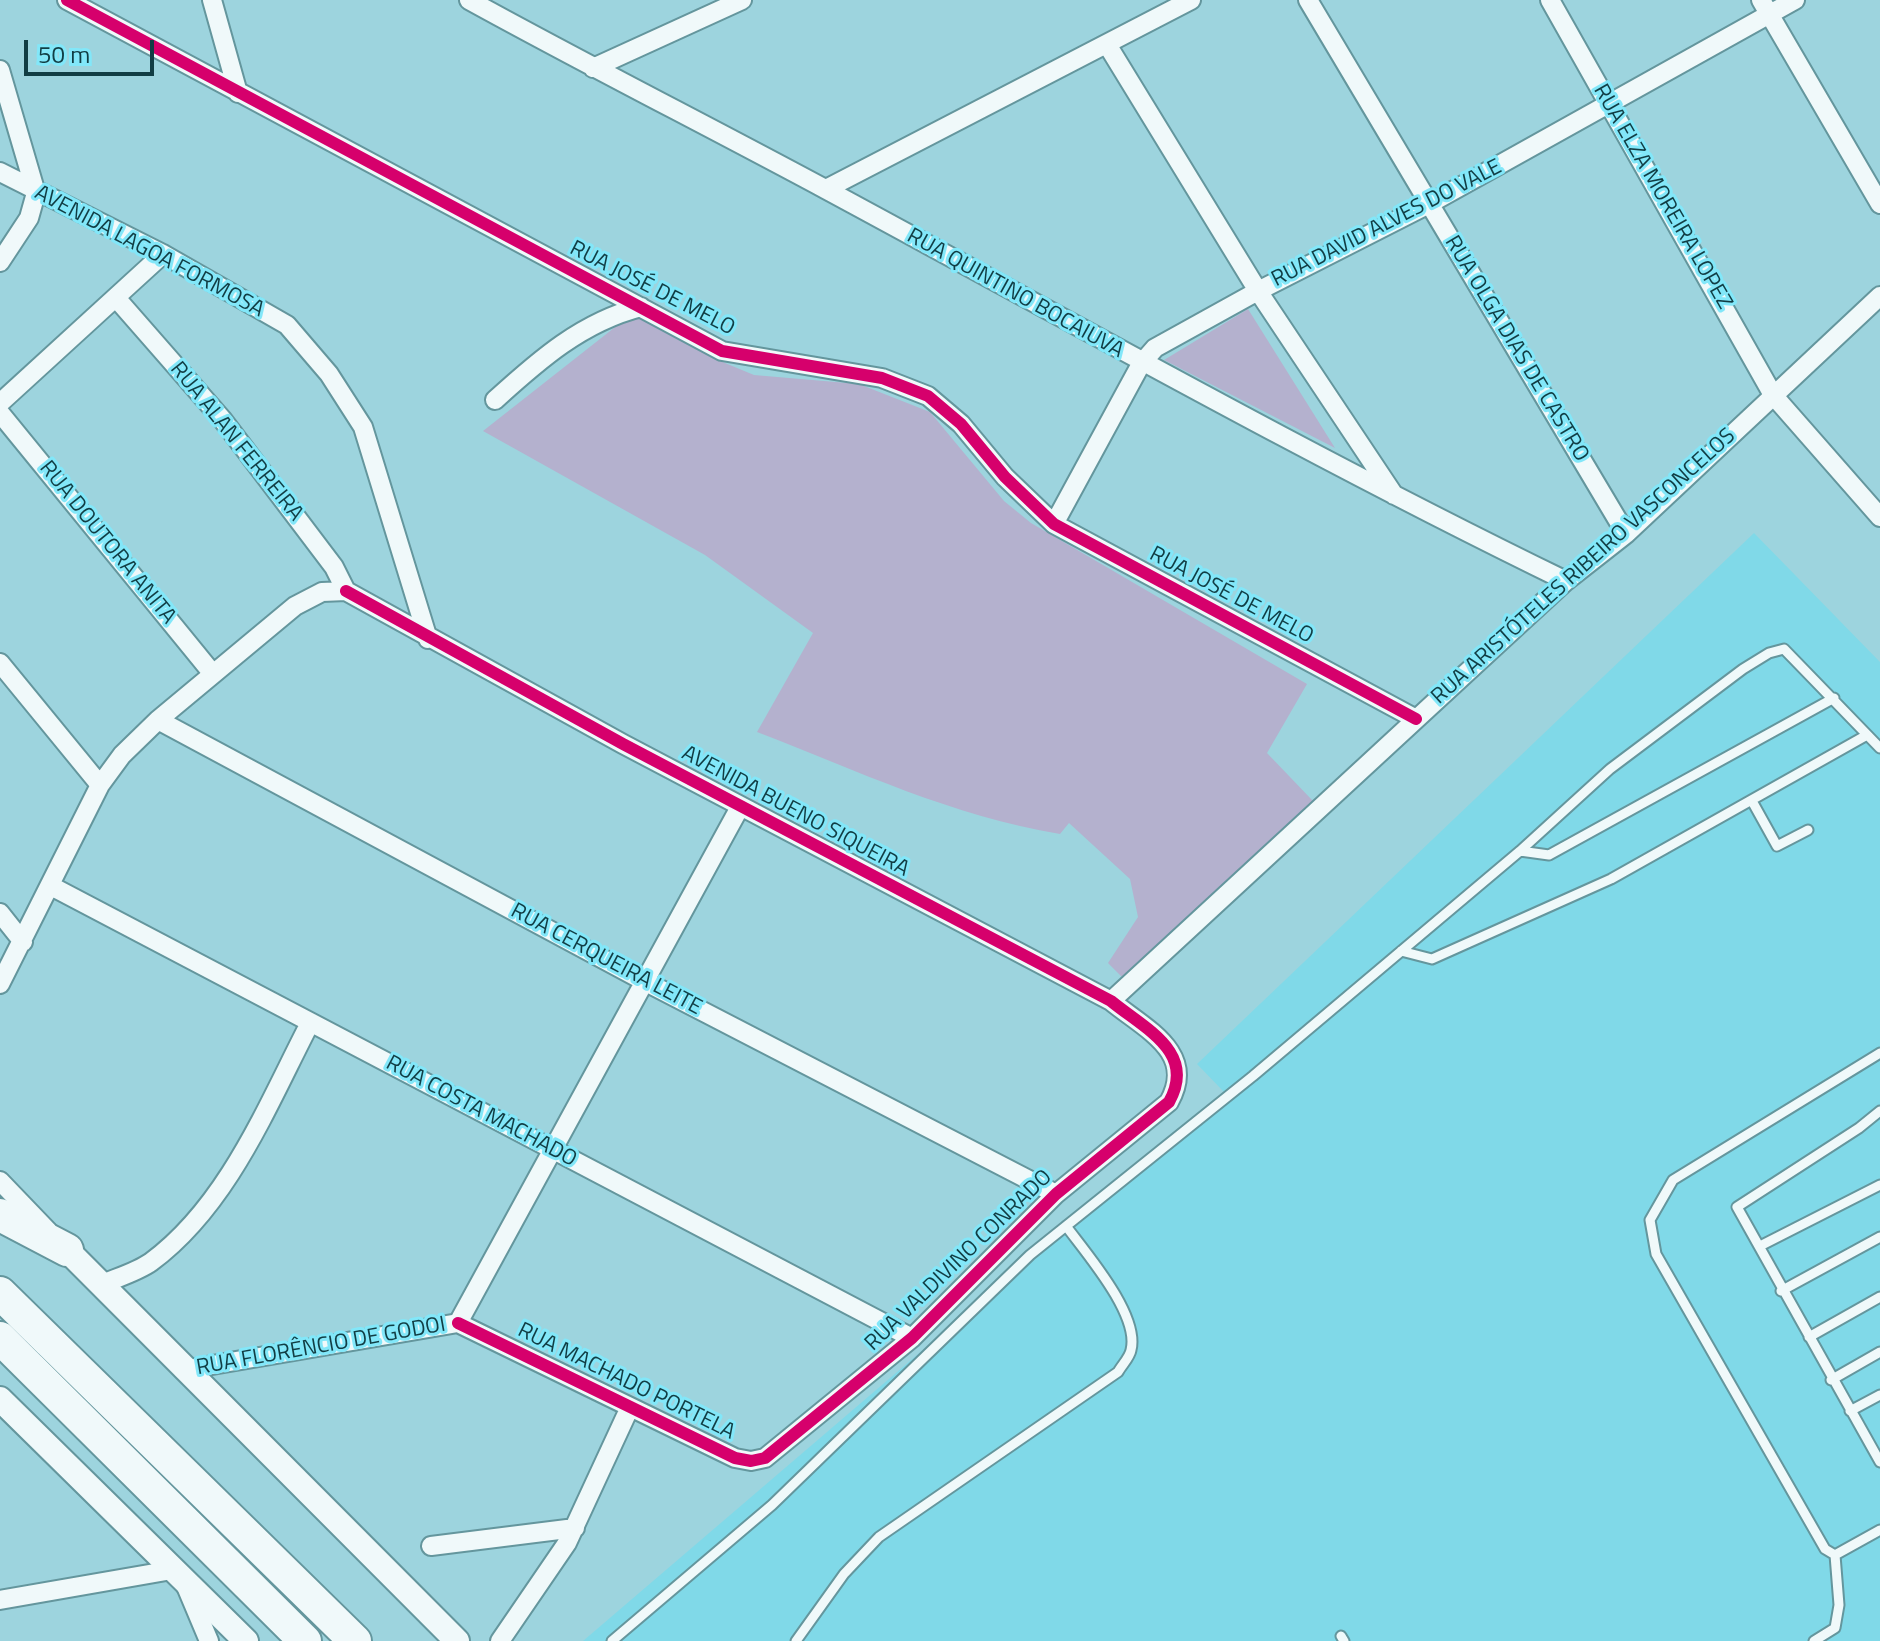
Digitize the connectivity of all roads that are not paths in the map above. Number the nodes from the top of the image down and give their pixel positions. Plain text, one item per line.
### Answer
1 (67, 0) edge
2 (212, 0) edge
3 (469, 0) edge
4 (742, 0) edge
5 (1191, 0) edge
6 (1308, 0) edge
7 (1550, 0) edge
8 (1795, 0) edge
9 (1764, 7) edge
10 (1108, 46) junction
11 (593, 68) junction
12 (0, 70) edge
13 (238, 93) junction
14 (1610, 106) junction
15 (0, 172) edge
16 (826, 189) junction
17 (36, 193) junction
18 (1429, 204) junction
19 (1880, 204) edge
20 (163, 254) junction
21 (0, 262) edge
22 (1258, 291) junction
23 (1880, 296) edge
24 (117, 299) junction
25 (641, 307) junction
26 (1141, 364) junction
27 (1773, 395) junction
28 (495, 400) dead end
29 (0, 403) edge
30 (0, 413) edge
31 (1396, 498) junction
32 (1880, 517) edge
33 (1054, 524) junction
34 (1626, 534) junction
35 (1566, 581) junction
36 (346, 591) junction
37 (428, 639) junction
38 (0, 663) edge
39 (213, 674) junction
40 (1834, 698) junction
41 (1416, 719) junction
42 (158, 720) junction
43 (1867, 735) junction
44 (1880, 748) edge
45 (100, 785) junction
46 (1752, 801) junction
47 (740, 807) junction
48 (1808, 830) dead end
49 (1520, 851) junction
50 (51, 886) junction
51 (0, 913) edge
52 (23, 942) junction
53 (1401, 951) junction
54 (646, 982) junction
55 (0, 984) edge
56 (1111, 1001) junction
57 (310, 1023) junction
58 (1880, 1053) edge
59 (1169, 1102) joint
60 (1880, 1111) edge
61 (555, 1151) junction
62 (0, 1181) edge
63 (1880, 1185) edge
64 (1056, 1194) junction
65 (0, 1215) edge
66 (1066, 1226) junction
67 (1880, 1237) edge
68 (1760, 1246) junction
69 (67, 1250) junction
70 (100, 1285) junction
71 (1781, 1291) junction
72 (0, 1293) edge
73 (1880, 1297) edge
74 (458, 1323) junction
75 (1809, 1337) junction
76 (0, 1338) edge
77 (912, 1338) junction
78 (1880, 1352) edge
79 (183, 1370) junction
80 (1831, 1380) junction
81 (1880, 1395) edge
82 (0, 1399) edge
83 (630, 1407) junction
84 (1850, 1411) junction
85 (777, 1450) joint
86 (1880, 1462) edge
87 (575, 1528) junction
88 (1880, 1530) edge
89 (431, 1546) dead end
90 (1835, 1555) junction
91 (178, 1576) junction
92 (0, 1600) edge
93 (209, 1641) edge
94 (246, 1641) edge
95 (305, 1641) edge
96 (355, 1641) edge
97 (457, 1641) edge
98 (500, 1641) edge
99 (612, 1641) edge
100 (796, 1641) edge
101 (1814, 1641) edge

1 - 13 street, RUA JOSÉ DE MELO
2 - 13 street
3 - 11 street, RUA QUINTINO BOCAIUVA
4 - 11 street
5 - 10 street
6 - 18 street, RUA OLGA DIAS DE CASTRO
7 - 14 street, RUA ELZA MOREIRA LOPEZ
8 - 9 street, RUA DAVID ALVES DO VALE
9 - 14 street, RUA DAVID ALVES DO VALE
9 - 19 street
10 - 16 street
10 - 22 street
11 - 16 street, RUA QUINTINO BOCAIUVA
12 - 17 street
13 - 25 street, RUA JOSÉ DE MELO
14 - 18 street, RUA DAVID ALVES DO VALE
14 - 27 street, RUA ELZA MOREIRA LOPEZ
15 - 17 street, AVENIDA LAGOA FORMOSA
16 - 26 street, RUA QUINTINO BOCAIUVA
17 - 20 street, AVENIDA LAGOA FORMOSA
17 - 21 street
18 - 22 street, RUA DAVID ALVES DO VALE
18 - 34 street, RUA OLGA DIAS DE CASTRO
20 - 24 street
20 - 37 street, AVENIDA LAGOA FORMOSA
22 - 26 street, RUA DAVID ALVES DO VALE
22 - 31 street
23 - 27 street, RUA ARISTÓTELES RIBEIRO VASCONCELOS
24 - 29 street
24 - 36 street, RUA ALAN FERREIRA
25 - 28 street
25 - 33 street, RUA JOSÉ DE MELO
26 - 31 street, RUA QUINTINO BOCAIUVA
26 - 33 street, RUA DAVID ALVES DO VALE
27 - 32 street, RUA ELZA MOREIRA LOPEZ
27 - 34 street, RUA ARISTÓTELES RIBEIRO VASCONCELOS
30 - 39 street, RUA DOUTORA ANITA
31 - 35 street, RUA QUINTINO BOCAIUVA
33 - 41 street, RUA JOSÉ DE MELO
34 - 35 street, RUA ARISTÓTELES RIBEIRO VASCONCELOS
35 - 41 street, RUA ARISTÓTELES RIBEIRO VASCONCELOS
36 - 37 street, AVENIDA BUENO SIQUEIRA
36 - 39 street
37 - 47 street, AVENIDA BUENO SIQUEIRA
38 - 45 street
39 - 42 street
40 - 43 lane
40 - 49 lane
40 - 49 lane
41 - 56 street, RUA ARISTÓTELES RIBEIRO VASCONCELOS
42 - 45 street
42 - 54 street, RUA CERQUEIRA LEITE
43 - 44 lane
43 - 46 lane
45 - 50 street
46 - 48 lane
46 - 53 lane
47 - 54 street
47 - 56 street, AVENIDA BUENO SIQUEIRA
49 - 53 lane
50 - 52 street
50 - 57 street, RUA COSTA MACHADO
51 - 52 street
52 - 55 street
53 - 66 lane
54 - 61 street
54 - 64 street, RUA CERQUEIRA LEITE
56 - 59 street, AVENIDA BUENO SIQUEIRA
57 - 61 street, RUA COSTA MACHADO
57 - 70 street
58 - 90 lane
59 - 64 street, RUA VALDIVINO CONRADO
60 - 68 lane
61 - 74 street
61 - 77 street, RUA COSTA MACHADO
62 - 69 street
63 - 68 lane
64 - 77 street, RUA VALDIVINO CONRADO
65 - 69 highway
66 - 99 lane
66 - 100 lane
67 - 71 lane
68 - 71 lane
69 - 70 main road
70 - 79 main road
71 - 75 lane
72 - 96 highway
73 - 75 lane
74 - 79 street, RUA FLORÊNCIO DE GODOI
74 - 83 street, RUA MACHADO PORTELA
75 - 80 lane
76 - 95 highway
77 - 85 street, RUA VALDIVINO CONRADO
78 - 80 lane
79 - 97 main road
80 - 84 lane
81 - 84 lane
82 - 91 main road
83 - 85 street, RUA MACHADO PORTELA
83 - 87 street
84 - 86 lane
87 - 89 street
87 - 98 street
88 - 90 lane
90 - 101 lane
91 - 92 street
91 - 93 street
91 - 94 main road

